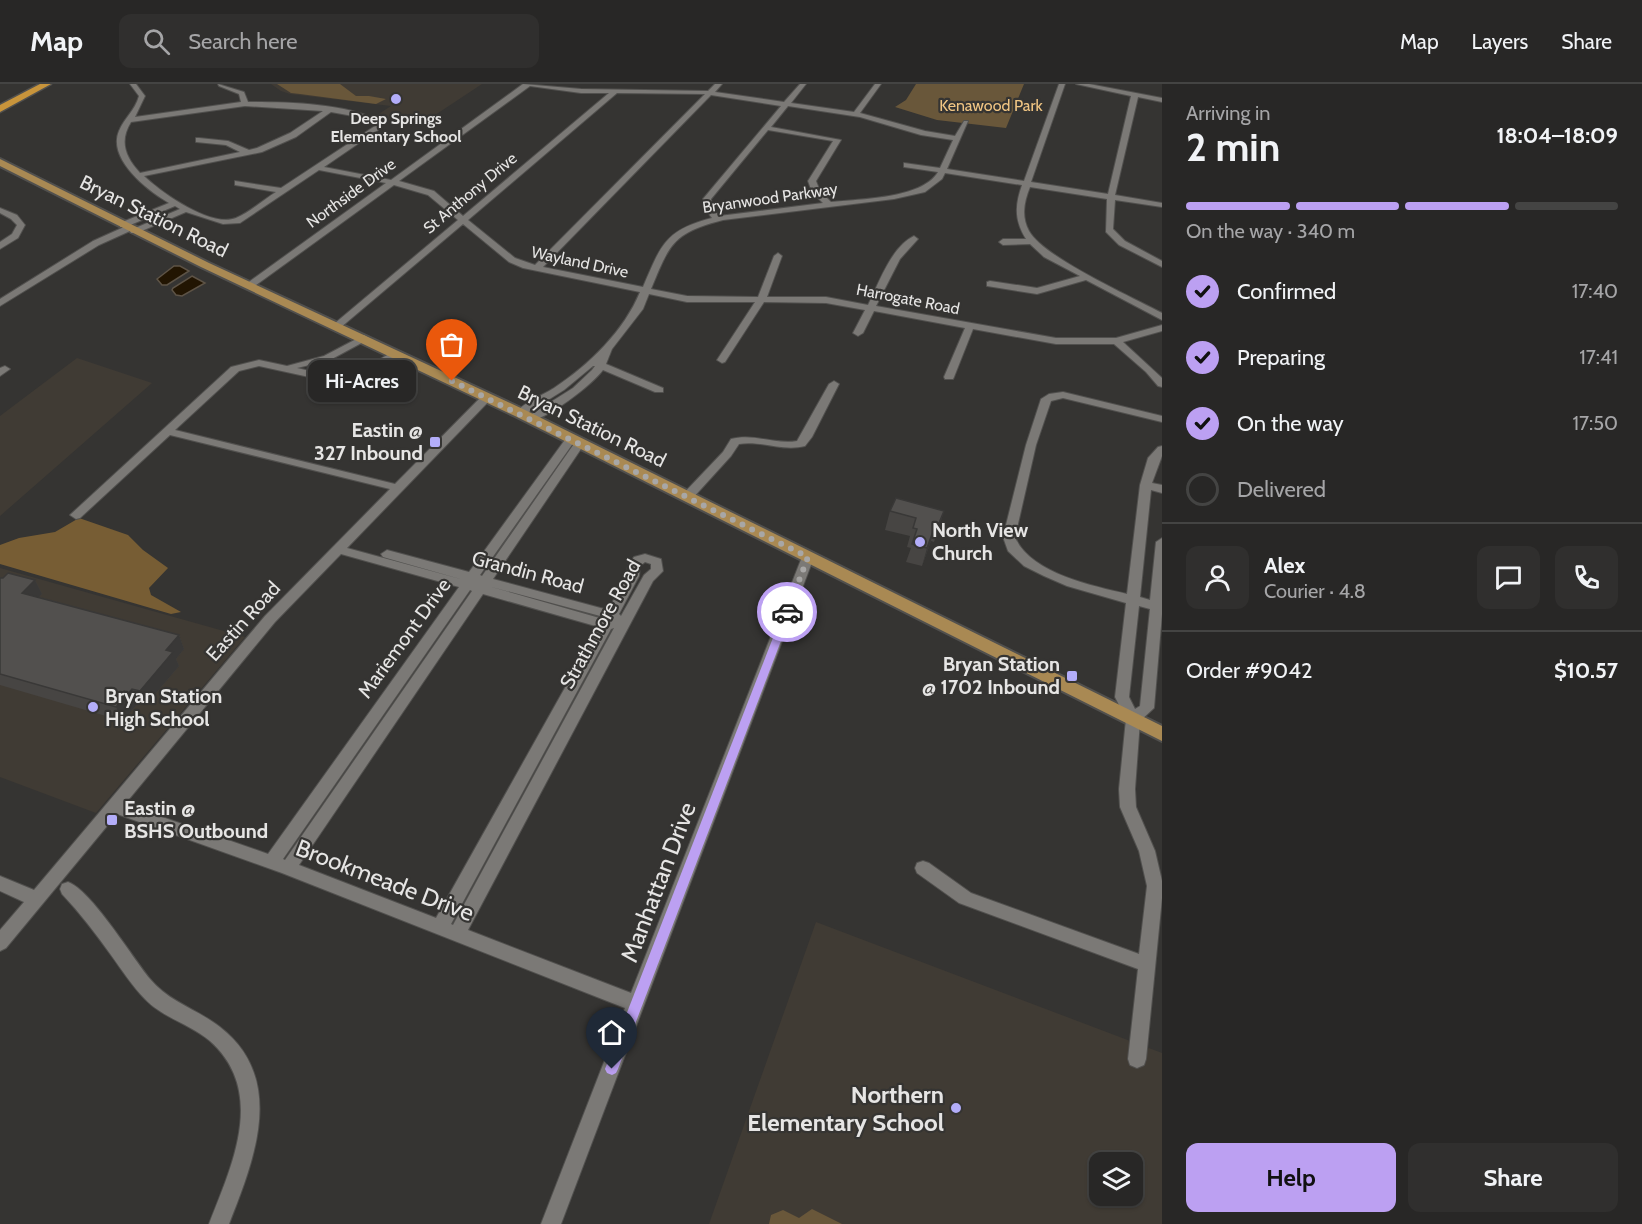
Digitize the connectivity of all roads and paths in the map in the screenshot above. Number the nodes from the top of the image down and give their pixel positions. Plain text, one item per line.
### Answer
1 (31, 84) edge
2 (47, 84) edge
3 (133, 84) edge
4 (528, 84) edge
5 (624, 84) edge
6 (719, 84) edge
7 (803, 84) edge
8 (878, 84) edge
9 (1062, 84) edge
10 (1079, 84) edge
11 (221, 85) edge
12 (615, 91) junction
13 (711, 93) junction
14 (1135, 95) junction
15 (0, 100) edge
16 (1162, 100) edge
17 (245, 104) junction
18 (786, 104) junction
19 (0, 109) edge
20 (328, 111) junction
21 (856, 114) junction
22 (127, 120) junction
23 (966, 122) dead end
24 (766, 128) junction
25 (958, 139) junction
26 (199, 140) dead end
27 (249, 153) junction
28 (0, 162) edge
29 (906, 165) dead end
30 (319, 168) junction
31 (942, 171) junction
32 (140, 175) junction
33 (392, 182) junction
34 (238, 183) dead end
35 (1028, 184) junction
36 (284, 190) junction
37 (1111, 197) junction
38 (173, 204) junction
39 (829, 204) junction
40 (1162, 205) edge
41 (0, 210) edge
42 (185, 210) junction
43 (463, 219) junction
44 (717, 219) junction
45 (129, 228) junction
46 (914, 239) dead end
47 (1031, 241) junction
48 (1003, 242) dead end
49 (0, 246) edge
50 (778, 256) dead end
51 (1162, 264) edge
52 (537, 268) junction
53 (1086, 277) junction
54 (990, 284) dead end
55 (249, 286) junction
56 (646, 291) junction
57 (762, 299) junction
58 (2, 300) edge
59 (872, 307) junction
60 (1162, 317) edge
61 (337, 326) junction
62 (970, 326) junction
63 (1162, 328) edge
64 (858, 333) dead end
65 (363, 338) junction
66 (1116, 341) junction
67 (607, 349) junction
68 (396, 354) junction
69 (722, 360) dead end
70 (590, 361) junction
71 (601, 366) junction
72 (284, 368) junction
73 (949, 377) dead end
74 (834, 384) dead end
75 (1162, 384) edge
76 (659, 390) dead end
77 (487, 397) junction
78 (525, 416) junction
79 (1162, 419) edge
80 (168, 431) junction
81 (576, 441) junction
82 (1162, 449) edge
83 (1146, 485) junction
84 (398, 488) junction
85 (1162, 489) edge
86 (687, 497) junction
87 (76, 515) dead end
88 (1162, 542) edge
89 (340, 546) junction
90 (1139, 551) junction
91 (1161, 556) edge
92 (808, 557) junction
93 (476, 583) junction
94 (1133, 600) junction
95 (1157, 606) junction
96 (614, 621) junction
97 (1130, 632) junction
98 (1157, 638) edge
99 (1133, 719) junction
100 (364, 729) junction
101 (379, 734) junction
102 (1162, 734) edge
103 (114, 806) junction
104 (280, 865) junction
105 (923, 868) dead end
106 (0, 883) edge
107 (68, 890) dead end
108 (36, 899) junction
109 (440, 927) junction
110 (457, 934) junction
111 (0, 943) edge
112 (1148, 965) junction
113 (637, 1004) junction
114 (1137, 1059) dead end
115 (555, 1223) edge
116 (219, 1224) edge

1 - 15 highway
2 - 19 highway
3 - 22 street
4 - 12 street
4 - 33 street, Northside Drive
5 - 12 street, St Anthony Drive
6 - 13 street
7 - 18 street
8 - 21 street
9 - 35 street
10 - 14 street
11 - 17 street
12 - 13 street
12 - 43 street, St Anthony Drive
13 - 18 street
13 - 52 street
14 - 16 street
14 - 37 street
17 - 20 street
17 - 22 street
18 - 21 street
18 - 24 street
20 - 27 street
20 - 30 street
21 - 25 street
22 - 32 street
23 - 25 street, Bryanwood Parkway
24 - 39 street
24 - 44 street
25 - 31 street, Bryanwood Parkway
26 - 27 street
27 - 32 street
28 - 45 main road, Bryan Station Road
29 - 31 street
30 - 33 street, Wayland Drive
30 - 36 street
31 - 35 street
31 - 39 street, Bryanwood Parkway
32 - 38 street
33 - 43 street, Wayland Drive
33 - 55 street, Northside Drive
34 - 36 street
35 - 37 street
35 - 47 street
36 - 42 street
37 - 40 street
37 - 51 street
38 - 42 street
38 - 45 street
39 - 44 street, Bryanwood Parkway
41 - 49 street
42 - 45 street
43 - 52 street, Wayland Drive
43 - 61 street, St Anthony Drive
44 - 56 street, Bryanwood Parkway
45 - 55 main road, Bryan Station Road
45 - 58 street
46 - 59 street
47 - 48 street
47 - 53 street
50 - 57 street
52 - 56 street, Wayland Drive
53 - 54 street
53 - 60 street
55 - 61 main road, Bryan Station Road
56 - 57 street, Harrogate Road
56 - 67 street, Bryanwood Parkway
57 - 59 street, Harrogate Road
57 - 69 street
59 - 62 street, Harrogate Road
59 - 64 street
61 - 65 main road, Bryan Station Road
62 - 66 street, Harrogate Road
62 - 73 street
63 - 66 street, Harrogate Road
65 - 68 main road, Bryan Station Road
65 - 72 street
66 - 75 street
67 - 70 street, Bryanwood Parkway
67 - 71 street, Bryanwood Parkway
68 - 72 street
68 - 77 main road, Bryan Station Road
70 - 71 street
70 - 78 street, Bryanwood Parkway
71 - 76 street
71 - 78 street, Bryanwood Parkway
72 - 80 street
74 - 86 street
77 - 78 main road, Bryan Station Road
77 - 84 street, Eastin Road
78 - 81 main road, Bryan Station Road
79 - 94 street
80 - 84 street
80 - 87 street
81 - 86 main road, Bryan Station Road
81 - 93 street, Mariemont Drive
82 - 83 street
83 - 85 street
83 - 90 street
84 - 89 street, Eastin Road
86 - 92 main road, Bryan Station Road
88 - 91 street
89 - 93 street, Grandin Road
89 - 103 street, Eastin Road
90 - 91 street
90 - 94 street
91 - 95 street
92 - 99 main road, Bryan Station Road
92 - 113 street, Manhattan Drive
93 - 96 street, Grandin Road
93 - 100 street, Mariemont Drive
93 - 101 street, Mariemont Drive
94 - 95 street
94 - 97 street
95 - 98 street
96 - 109 street, Strathmore Road
96 - 110 street, Strathmore Road
97 - 98 street
97 - 99 street
98 - 99 street
99 - 102 main road, Bryan Station Road
99 - 112 street
100 - 101 street
100 - 104 street, Mariemont Drive
101 - 104 street, Mariemont Drive
103 - 104 street, Brookmeade Drive
103 - 108 street, Eastin Road
104 - 109 street, Brookmeade Drive
105 - 112 street
106 - 108 street
107 - 116 street
108 - 111 street, Eastin Road
109 - 110 street, Brookmeade Drive
110 - 113 street, Brookmeade Drive
112 - 114 street
113 - 115 street, Manhattan Drive

